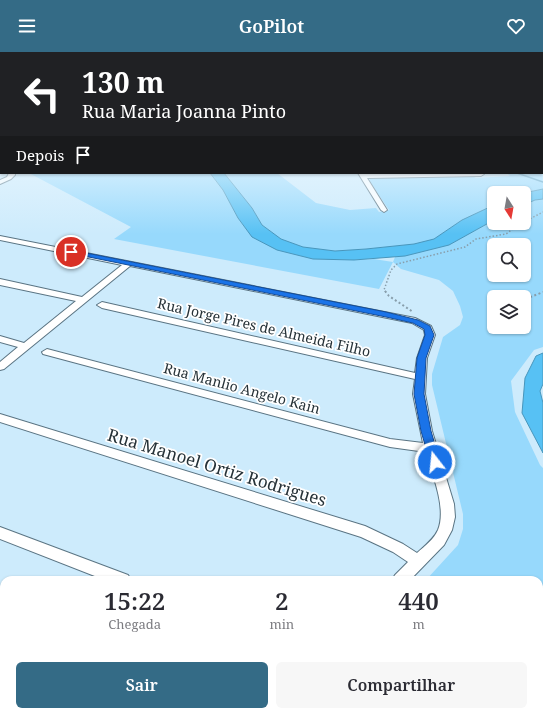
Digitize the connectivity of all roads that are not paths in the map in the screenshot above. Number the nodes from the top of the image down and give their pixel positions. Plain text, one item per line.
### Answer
1 (12, 174) edge
2 (362, 174) edge
3 (481, 174) edge
4 (0, 182) edge
5 (384, 210) dead end
6 (0, 238) edge
7 (128, 264) junction
8 (0, 282) edge
9 (84, 300) junction
10 (102, 305) dead end
11 (0, 340) edge
12 (25, 346) junction
13 (47, 352) dead end
14 (0, 367) edge
15 (420, 377) junction
16 (0, 418) edge
17 (431, 448) junction
18 (0, 532) edge
19 (418, 561) junction
20 (113, 576) edge
21 (404, 576) edge

1 - 4 street
2 - 3 street
2 - 5 street
6 - 7 street
7 - 9 street
7 - 15 street
8 - 9 street
9 - 12 street
10 - 15 street, Rua Jorge Pires de Almeida Filho
11 - 12 street
12 - 14 street
13 - 17 street, Rua Manlio Angelo Kain
15 - 17 street
16 - 19 street, Rua Manoel Ortiz Rodrigues
17 - 19 street
18 - 20 street
19 - 21 street

